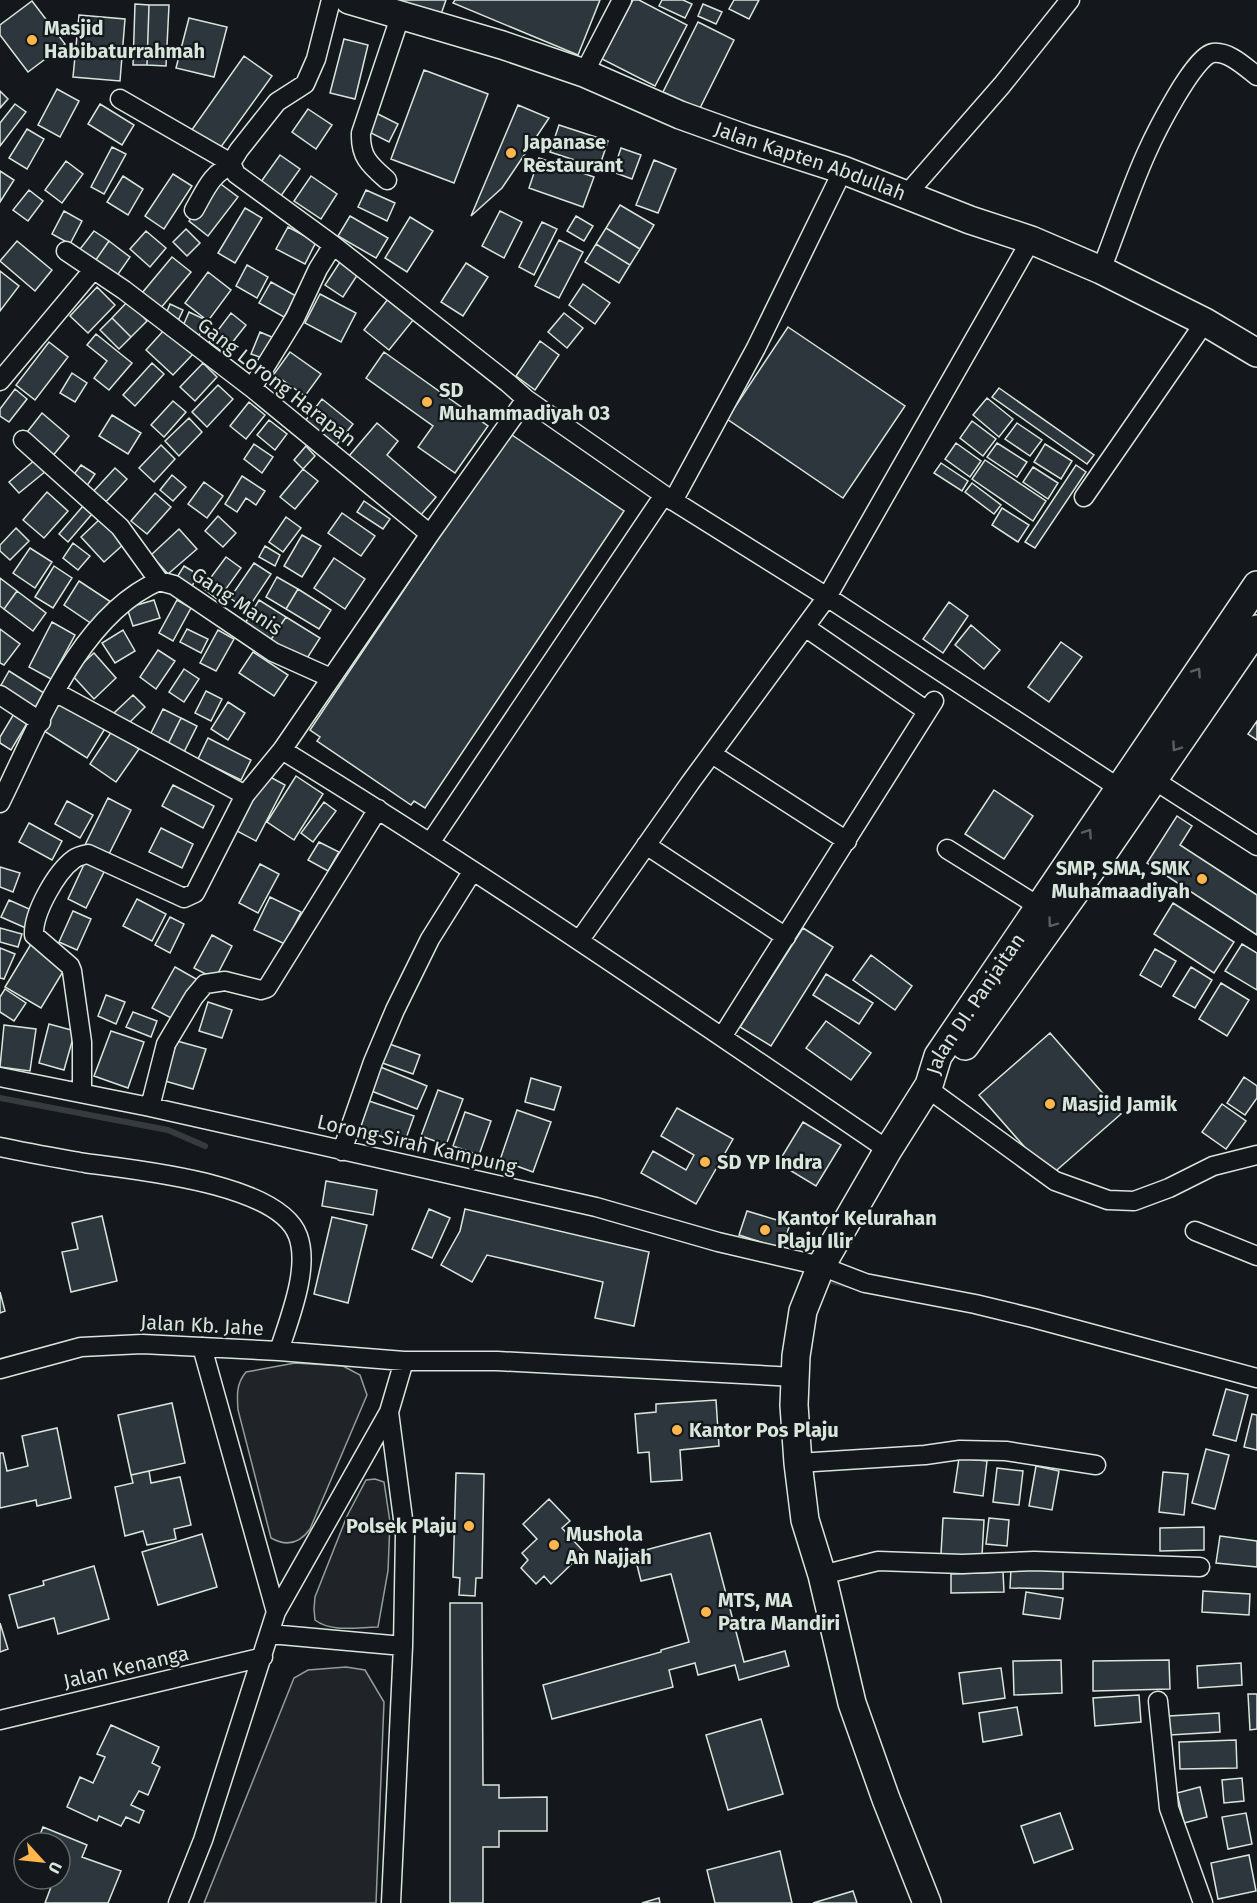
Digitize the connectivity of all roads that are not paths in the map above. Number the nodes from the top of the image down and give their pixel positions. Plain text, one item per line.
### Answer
1 (331, 0) edge
2 (622, 0) edge
3 (1070, 0) edge
4 (357, 1) edge
5 (401, 14) junction
6 (584, 73) junction
7 (1257, 76) edge
8 (120, 99) dead end
9 (232, 165) junction
10 (843, 170) junction
11 (387, 180) dead end
12 (907, 194) junction
13 (194, 210) dead end
14 (1031, 240) junction
15 (333, 245) junction
16 (66, 250) dead end
17 (93, 270) junction
18 (1101, 270) junction
19 (1205, 322) junction
20 (1257, 353) edge
21 (0, 381) edge
22 (252, 388) junction
23 (526, 399) junction
24 (23, 440) dead end
25 (1084, 497) dead end
26 (669, 498) junction
27 (430, 534) junction
28 (159, 581) junction
29 (1257, 585) edge
30 (826, 597) junction
31 (805, 627) junction
32 (1257, 629) edge
33 (331, 678) junction
34 (55, 692) junction
35 (0, 695) edge
36 (40, 722) junction
37 (282, 750) junction
38 (712, 754) junction
39 (1154, 780) junction
40 (1119, 788) junction
41 (245, 795) junction
42 (0, 803) edge
43 (378, 809) junction
44 (847, 841) junction
45 (430, 843) junction
46 (646, 845) junction
47 (1257, 846) edge
48 (947, 849) dead end
49 (472, 872) junction
50 (1038, 906) junction
51 (786, 937) junction
52 (579, 941) junction
53 (722, 1037) junction
54 (0, 1077) edge
55 (928, 1086) junction
56 (82, 1093) junction
57 (150, 1107) junction
58 (0, 1147) edge
59 (888, 1150) junction
60 (342, 1151) junction
61 (1257, 1155) edge
62 (1195, 1231) dead end
63 (1257, 1256) edge
64 (820, 1266) junction
65 (202, 1347) junction
66 (279, 1351) junction
67 (404, 1361) junction
68 (0, 1369) edge
69 (795, 1377) junction
70 (1257, 1378) edge
71 (389, 1412) junction
72 (798, 1463) junction
73 (1096, 1465) dead end
74 (1200, 1567) dead end
75 (822, 1575) junction
76 (276, 1612) junction
77 (270, 1634) junction
78 (403, 1646) junction
79 (263, 1657) junction
80 (1158, 1701) dead end
81 (0, 1720) edge
82 (178, 1903) edge
83 (391, 1903) edge
84 (927, 1903) edge
85 (1203, 1903) edge

1 - 9 street
2 - 6 street
3 - 12 street
4 - 5 main road, Jalan Kapten Abdullah
5 - 6 main road, Jalan Kapten Abdullah
5 - 11 street
6 - 10 main road, Jalan Kapten Abdullah
7 - 18 street
8 - 9 street
9 - 13 street
9 - 15 street
10 - 12 main road, Jalan Kapten Abdullah
10 - 26 street
12 - 14 main road, Jalan Kapten Abdullah
14 - 18 main road, Jalan Kapten Abdullah
14 - 30 street
15 - 22 street
15 - 23 street
16 - 17 street, Gang Lorong Harapan
17 - 21 street
17 - 22 street, Gang Lorong Harapan
18 - 19 main road, Jalan Kapten Abdullah
19 - 20 main road, Jalan Kapten Abdullah
19 - 25 street
22 - 27 street, Gang Lorong Harapan
23 - 26 street
23 - 27 street
24 - 28 street
26 - 30 street
26 - 45 street
27 - 33 street
28 - 33 street, Gang Manis
28 - 34 street, Gang Manis
40 -> 29 main road, Jalan DI. Panjaitan
30 - 31 street
30 - 40 street
31 - 38 street
31 - 44 street
32 -> 39 main road
33 - 37 street
34 - 36 street, Gang Manis
34 - 41 street
35 - 36 street
36 - 42 street, Gang Manis
37 - 41 street
37 - 43 street
38 - 44 street
38 - 46 street
39 - 47 street
39 -> 55 main road
50 -> 40 main road, Jalan DI. Panjaitan
41 - 56 street
43 - 45 street
43 - 57 street
44 - 51 street
45 - 49 street
46 - 51 street
46 - 52 street
48 - 50 street
49 - 52 street
49 - 60 street
50 - 55 main road, Jalan DI. Panjaitan
51 - 53 street
52 - 53 street
53 - 59 street
54 - 56 street, Lorong Sirah Kampung
55 - 59 main road, Jalan DI. Panjaitan
55 - 61 street
56 - 57 street, Lorong Sirah Kampung
57 - 60 street, Lorong Sirah Kampung
58 - 66 street
59 - 64 main road, Jalan DI. Panjaitan
60 - 64 street, Lorong Sirah Kampung
62 - 63 street
64 - 69 main road, Jalan DI. Panjaitan
64 - 70 street, Lorong Sirah Kampung
65 - 66 street, Jalan Kb. Jahe
65 - 68 street, Jalan Kb. Jahe
65 - 76 street
66 - 67 street, Jalan Kb. Jahe
67 - 69 street, Jalan Kb. Jahe
67 - 71 street
69 - 72 main road, Jalan DI. Panjaitan
71 - 76 street
71 - 78 street
72 - 73 street
72 - 75 main road, Jalan DI. Panjaitan
74 - 75 street
75 - 84 main road, Jalan DI. Panjaitan
76 - 77 street
77 - 78 street
77 - 79 street
78 - 83 street
79 - 81 street, Jalan Kenanga
79 - 82 street
80 - 85 street

